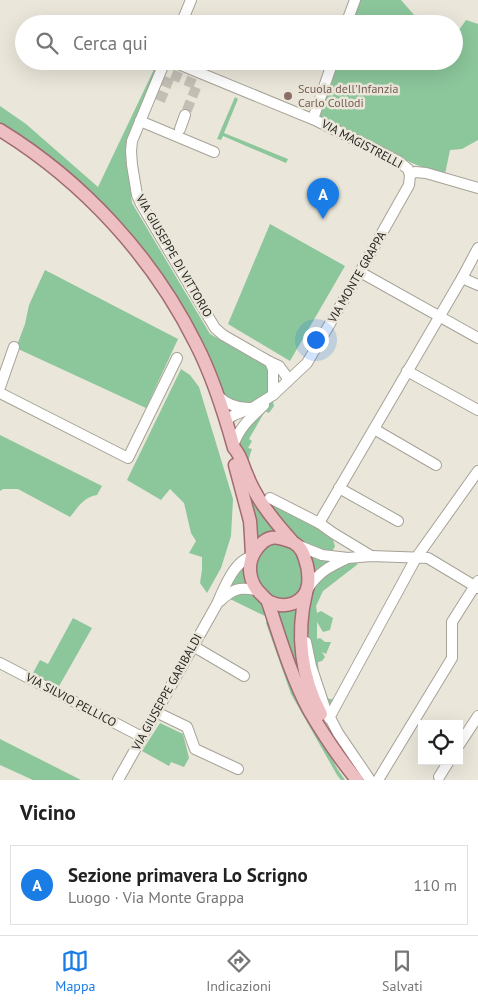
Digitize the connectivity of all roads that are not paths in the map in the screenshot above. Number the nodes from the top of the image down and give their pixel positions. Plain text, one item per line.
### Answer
1 (191, 0) edge
2 (355, 0) edge
3 (185, 15) edge
4 (349, 15) edge
5 (161, 70) edge
6 (193, 70) edge
7 (330, 70) edge
8 (185, 115) tunnel mouth
9 (313, 119) junction
10 (140, 121) junction
11 (180, 129) dead end
12 (0, 130) edge
13 (210, 150) dead end
14 (410, 174) junction
15 (478, 188) edge
16 (478, 248) edge
17 (360, 272) junction
18 (462, 278) junction
19 (478, 285) edge
20 (440, 316) junction
21 (478, 338) edge
22 (14, 347) dead end
23 (177, 358) dead end
24 (274, 366) junction
25 (299, 370) junction
26 (408, 372) junction
27 (287, 382) junction
28 (0, 387) edge
29 (0, 393) edge
30 (218, 395) junction
31 (273, 395) junction
32 (254, 407) junction
33 (478, 410) edge
34 (227, 423) junction
35 (374, 429) junction
36 (234, 447) junction
37 (436, 465) dead end
38 (478, 471) edge
39 (340, 488) junction
40 (270, 498) dead end
41 (398, 521) dead end
42 (319, 523) junction
43 (333, 533) junction
44 (295, 544) junction
45 (329, 556) junction
46 (371, 556) junction
47 (252, 557) junction
48 (348, 558) junction
49 (416, 558) junction
50 (477, 585) edge
51 (256, 590) junction
52 (307, 590) junction
53 (268, 602) junction
54 (217, 604) junction
55 (302, 608) junction
56 (193, 646) junction
57 (0, 663) edge
58 (244, 676) dead end
59 (156, 712) junction
60 (478, 716) edge
61 (329, 718) junction
62 (142, 737) junction
63 (463, 739) edge
64 (446, 765) edge
65 (238, 769) dead end
66 (439, 777) dead end
67 (368, 779) edge
68 (118, 780) edge

1 - 3 street
2 - 4 street
5 - 10 street, VIA GIUSEPPE DI VITTORIO
6 - 9 street, VIA MAGISTRELLI
7 - 9 street
8 - 11 street
9 - 14 street, VIA MAGISTRELLI
10 - 13 street
10 - 24 street, VIA GIUSEPPE DI VITTORIO
12 - 30 main road
14 - 15 street
14 - 17 street, VIA MONTE GRAPPA
16 - 18 street
17 - 20 street
17 - 25 street, VIA MONTE GRAPPA
18 - 19 street
18 - 20 street
20 - 21 street
20 - 26 street
22 - 28 street
23 - 29 street
24 - 25 street, VIA GIUSEPPE DI VITTORIO
24 - 27 street, VIA GIUSEPPE DI VITTORIO
24 - 31 street
25 - 27 street, VIA MONTE GRAPPA
26 - 33 street
26 - 35 street
27 - 31 street, VIA MONTE GRAPPA
30 - 32 street
30 - 34 main road
31 - 32 street, VIA MONTE GRAPPA
31 - 36 street, VIA MONTE GRAPPA
32 - 34 street, VIA MONTE GRAPPA
34 - 36 main road
35 - 37 street
35 - 39 street
36 - 44 main road
36 - 47 main road
38 - 49 street
39 - 41 street
39 - 42 street
40 - 42 street
42 - 43 street
43 - 45 street
43 - 46 street
44 - 45 street
44 - 47 main road
44 - 52 main road
45 - 48 street
46 - 48 street
46 - 49 street
47 - 51 main road
47 - 54 street, VIA GIUSEPPE GARIBALDI
48 - 52 street
49 - 50 street
49 - 61 street
50 - 67 street
51 - 53 main road
51 - 54 street, VIA GIUSEPPE GARIBALDI
52 - 53 main road
52 - 55 main road
53 - 67 main road
54 - 56 street, VIA GIUSEPPE GARIBALDI
55 - 61 street
55 - 67 main road
56 - 58 street
56 - 59 street, VIA GIUSEPPE GARIBALDI
57 - 62 street, VIA SILVIO PELLICO
59 - 62 street, VIA GIUSEPPE GARIBALDI
59 - 65 street
60 - 63 street
61 - 67 street
62 - 68 street, VIA GIUSEPPE GARIBALDI
64 - 66 street

